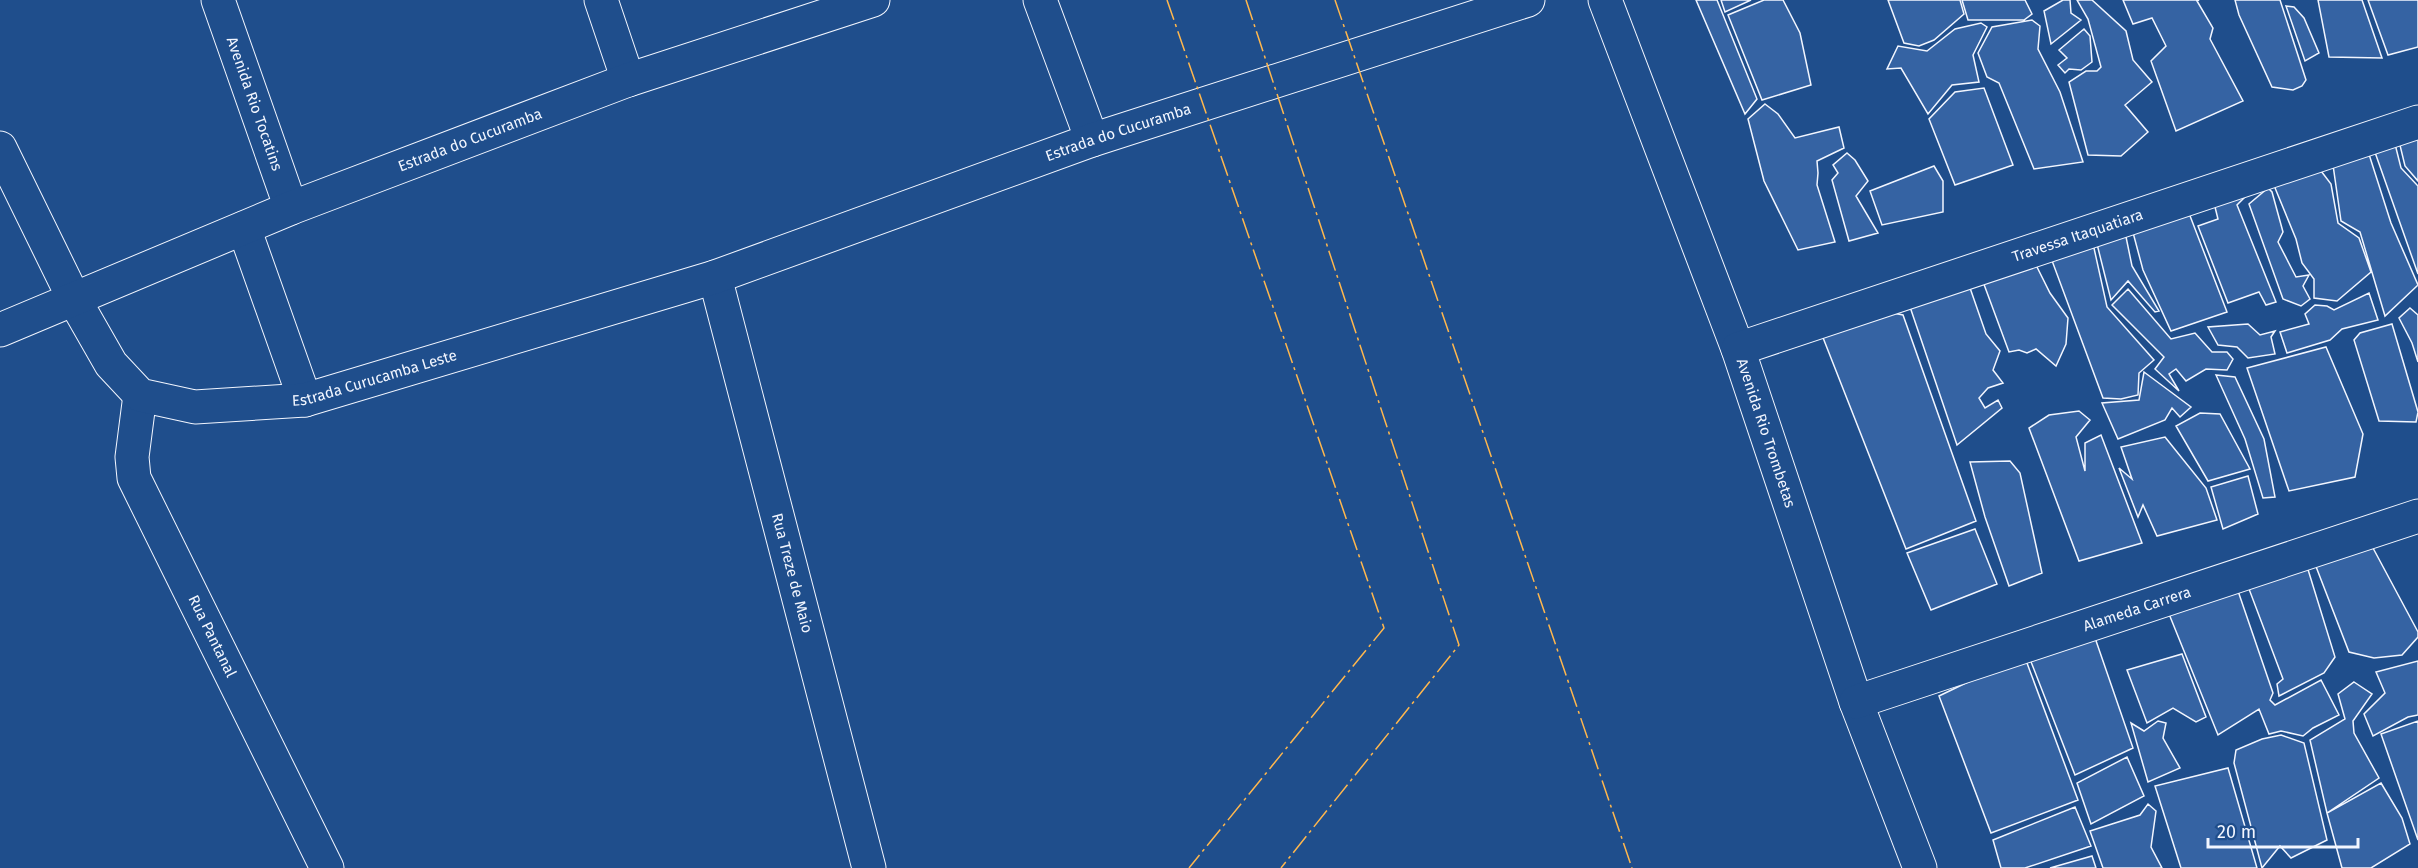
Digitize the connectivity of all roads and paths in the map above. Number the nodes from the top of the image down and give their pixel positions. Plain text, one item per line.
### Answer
1 (218, 0) edge
2 (601, 0) edge
3 (873, 0) edge
4 (1040, 0) edge
5 (1528, 0) edge
6 (1605, 0) edge
7 (628, 80) junction
8 (2418, 122) edge
9 (1092, 140) junction
10 (0, 148) edge
11 (291, 208) junction
12 (244, 228) junction
13 (715, 277) junction
14 (75, 301) junction
15 (0, 330) edge
16 (1738, 349) junction
17 (140, 395) junction
18 (306, 400) junction
19 (2418, 516) edge
20 (1856, 702) junction
21 (327, 868) edge
22 (869, 868) edge
23 (1920, 868) edge

1 - 11 street, Avenida Rio Tocatins
2 - 7 street
3 - 7 street, Estrada do Cucuramba
4 - 9 street
5 - 9 street, Estrada do Cucuramba
6 - 16 street, Avenida Rio Trombetas
7 - 11 street, Estrada do Cucuramba
8 - 16 street, Travessa Itaquatiara
9 - 13 street, Estrada do Cucuramba
10 - 14 street
11 - 12 street, Estrada do Cucuramba
12 - 14 street, Estrada do Cucuramba
12 - 18 street
13 - 18 street, Estrada Curucamba Leste
13 - 22 street, Rua Treze de Maio
14 - 15 street, Estrada do Cucuramba
14 - 17 street
16 - 20 street, Avenida Rio Trombetas
17 - 18 street, Estrada Curucamba Leste
17 - 21 street, Rua Pantanal
19 - 20 street, Alameda Carrera
20 - 23 street, Avenida Rio Trombetas

